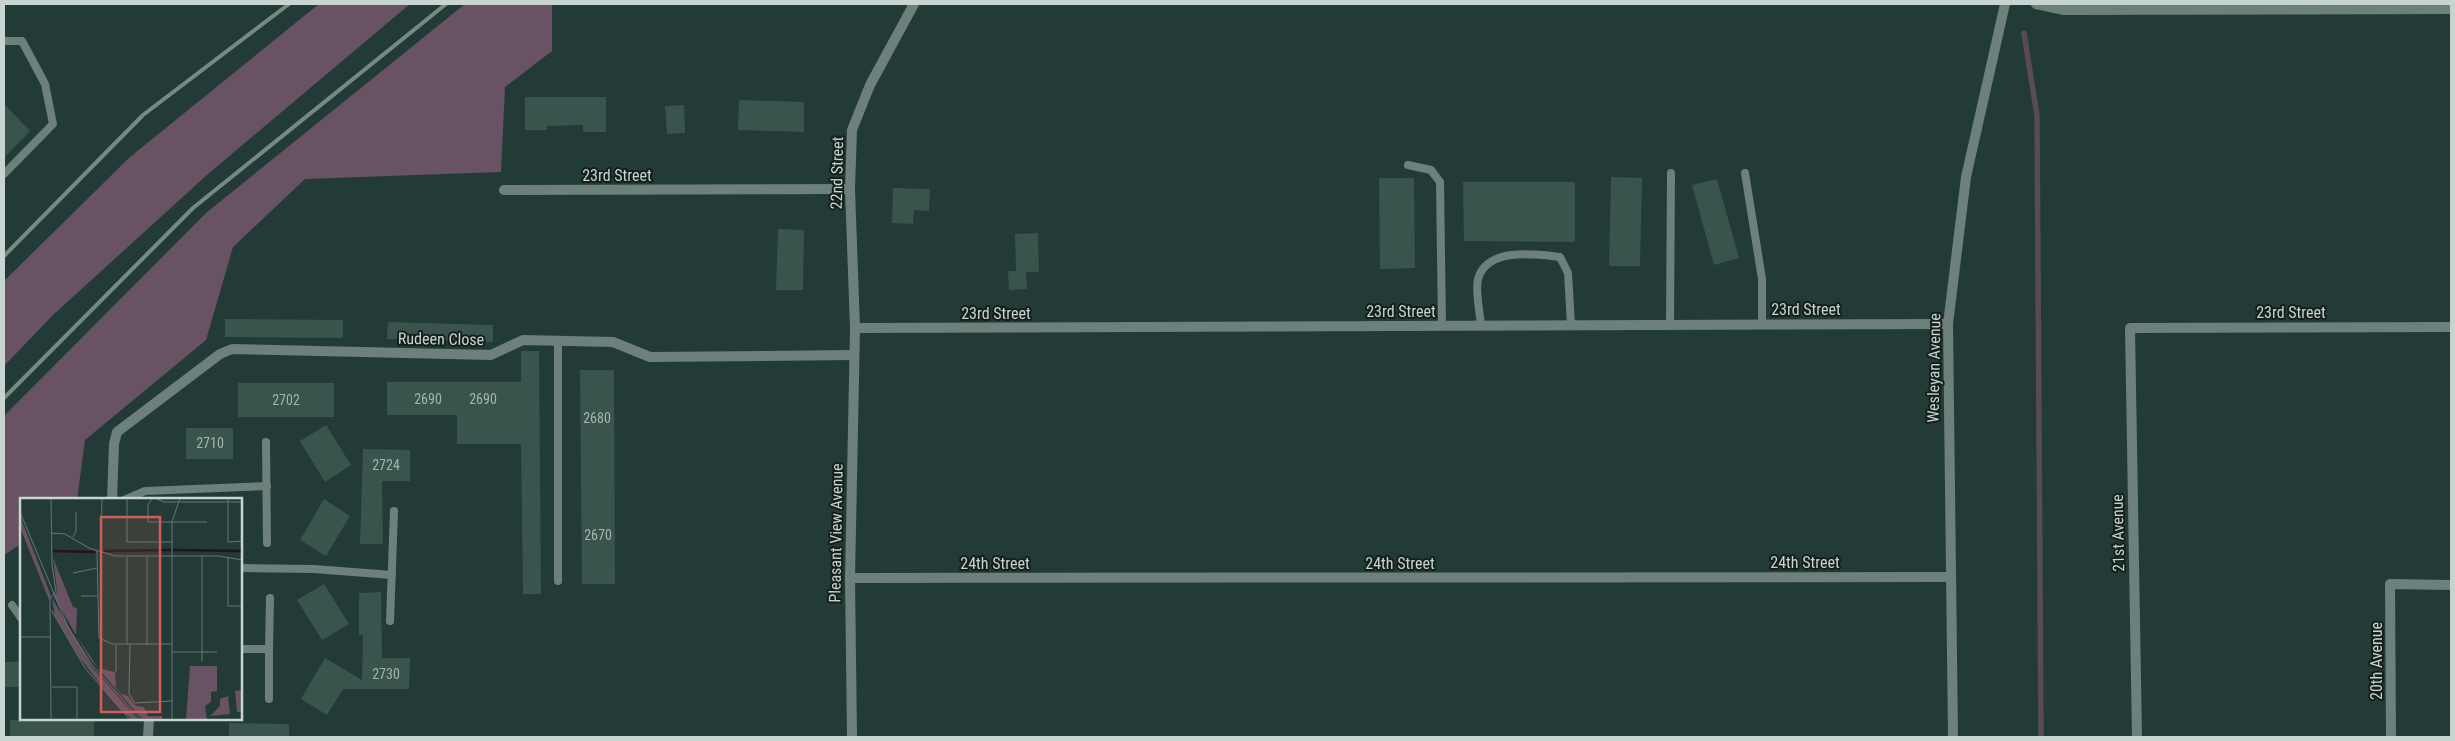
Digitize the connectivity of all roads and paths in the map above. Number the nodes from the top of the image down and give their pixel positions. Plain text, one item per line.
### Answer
1 (914, 4) edge
2 (2005, 4) edge
3 (2036, 4) edge
4 (2451, 9) edge
5 (4, 41) edge
6 (1408, 165) dead end
7 (1746, 173) dead end
8 (4, 174) edge
9 (1671, 174) dead end
10 (850, 189) junction
11 (504, 190) dead end
12 (1762, 324) junction
13 (1948, 324) junction
14 (1571, 325) junction
15 (1670, 325) junction
16 (1442, 326) junction
17 (1481, 326) junction
18 (2451, 327) edge
19 (855, 328) junction
20 (2130, 328) joint
21 (558, 341) junction
22 (854, 355) junction
23 (266, 442) dead end
24 (267, 486) junction
25 (112, 498) edge
26 (129, 498) edge
27 (394, 511) dead end
28 (267, 544) dead end
29 (242, 568) edge
30 (392, 576) junction
31 (1950, 577) junction
32 (850, 578) junction
33 (558, 580) dead end
34 (2451, 585) edge
35 (270, 598) dead end
36 (12, 605) dead end
37 (20, 617) edge
38 (390, 621) dead end
39 (242, 649) edge
40 (269, 649) junction
41 (269, 699) dead end
42 (148, 721) edge
43 (148, 737) edge
44 (852, 737) edge
45 (1953, 737) edge
46 (2137, 737) edge
47 (2391, 737) edge

1 - 10 street, 22nd Street
2 - 13 street, Wesleyan Avenue
3 - 4 street
5 - 8 lane
6 - 16 lane
7 - 12 lane
9 - 15 lane
10 - 11 street, 23rd Street
10 - 19 street, 22nd Street
12 - 13 street, 23rd Street
12 - 15 street, 23rd Street
13 - 31 street, Wesleyan Avenue
14 - 15 street, 23rd Street
14 - 17 street, 23rd Street
14 - 17 lane
16 - 17 street, 23rd Street
16 - 19 street, 23rd Street
18 - 20 street, 23rd Street
19 - 22 street, Pleasant View Avenue
20 - 46 street, 21st Avenue
21 - 22 street, Rudeen Close
21 - 25 street, Rudeen Close
21 - 33 lane
22 - 32 street, Pleasant View Avenue
23 - 24 lane
24 - 26 lane
24 - 28 lane
27 - 30 lane
29 - 30 lane
30 - 38 lane
31 - 32 street, 24th Street
31 - 45 street, Wesleyan Avenue
32 - 44 street, Pleasant View Avenue
34 - 47 street, 20th Avenue
35 - 40 lane
36 - 37 lane
39 - 40 lane
40 - 41 lane
42 - 43 street

